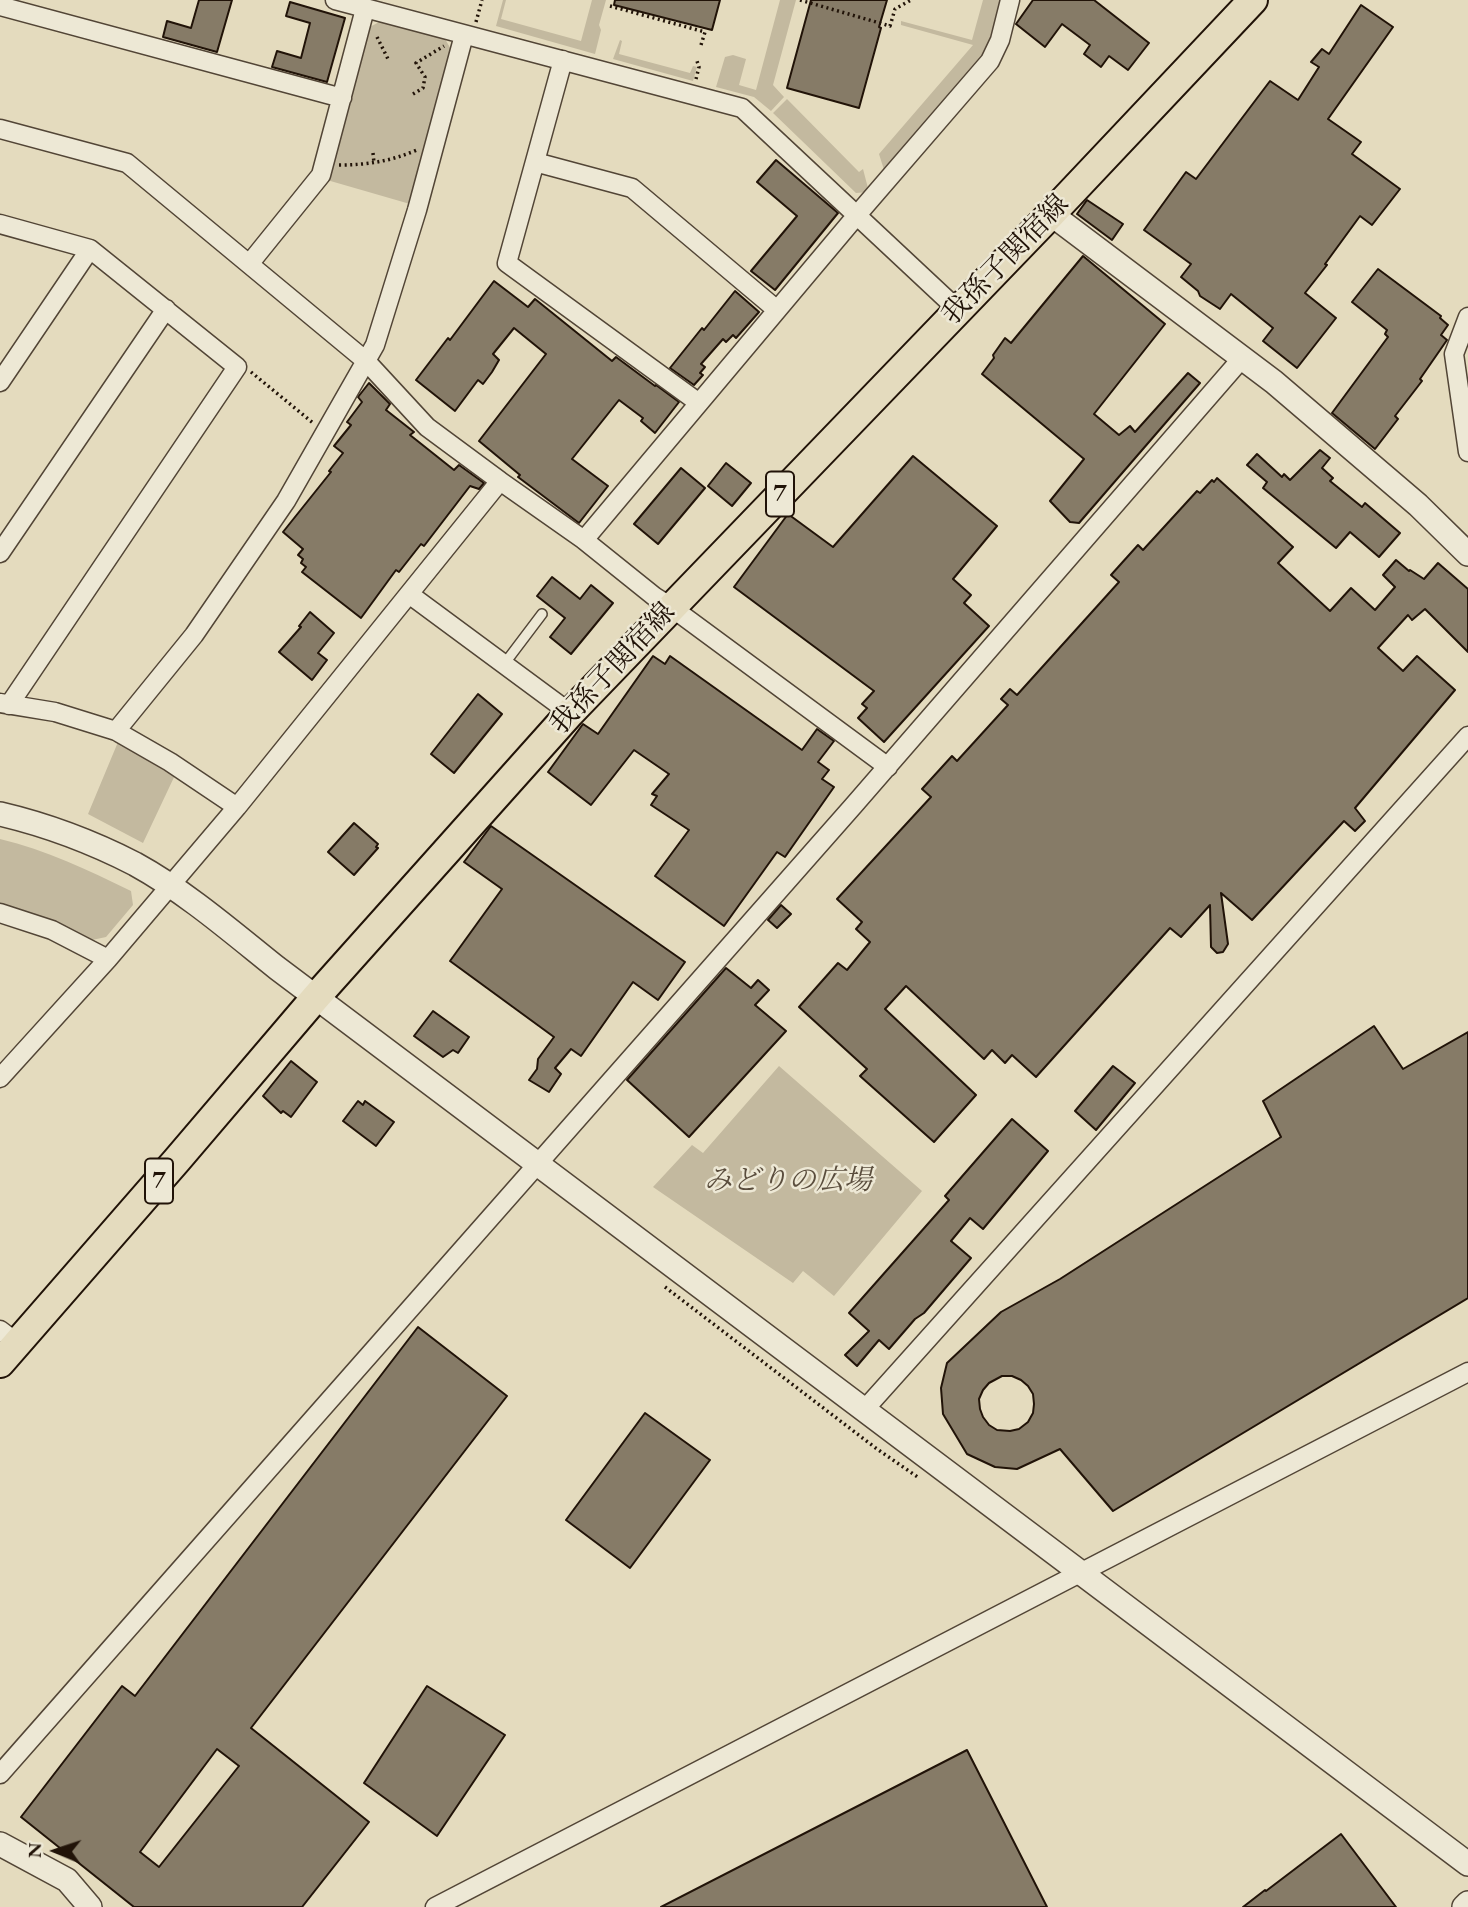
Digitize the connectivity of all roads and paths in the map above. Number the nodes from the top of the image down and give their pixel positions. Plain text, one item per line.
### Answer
1 (335, 0) edge
2 (482, 0) edge
3 (800, 0) edge
4 (911, 0) edge
5 (1010, 0) edge
6 (1253, 0) edge
7 (0, 6) edge
8 (610, 6) dead end
9 (365, 9) junction
10 (469, 31) junction
11 (701, 45) dead end
12 (563, 60) junction
13 (697, 61) dead end
14 (694, 86) dead end
15 (413, 94) dead end
16 (342, 98) junction
17 (0, 129) edge
18 (373, 153) dead end
19 (432, 153) junction
20 (534, 162) junction
21 (374, 163) junction
22 (323, 165) junction
23 (1051, 214) junction
24 (857, 215) junction
25 (0, 224) edge
26 (90, 249) junction
27 (250, 264) junction
28 (166, 309) junction
29 (777, 310) junction
30 (958, 310) junction
31 (1468, 317) edge
32 (1243, 357) junction
33 (366, 361) junction
34 (237, 366) junction
35 (0, 382) edge
36 (699, 403) junction
37 (326, 433) junction
38 (1468, 452) edge
39 (500, 481) junction
40 (584, 540) junction
41 (0, 553) edge
42 (1468, 554) edge
43 (408, 594) junction
44 (671, 607) junction
45 (542, 614) dead end
46 (505, 663) junction
47 (5, 704) edge
48 (570, 713) junction
49 (116, 731) junction
50 (1468, 736) edge
51 (888, 766) junction
52 (237, 807) junction
53 (0, 814) edge
54 (169, 886) junction
55 (0, 914) edge
56 (108, 959) junction
57 (316, 997) junction
58 (0, 1078) edge
59 (538, 1163) junction
60 (6, 1345) edge
61 (1468, 1372) edge
62 (865, 1409) junction
63 (1080, 1573) junction
64 (0, 1774) edge
65 (0, 1844) edge
66 (1468, 1864) edge
67 (1468, 1903) edge
68 (90, 1907) edge
69 (435, 1907) edge
70 (1464, 1907) edge

1 - 9 street
2 - 10 path
3 - 4 path
5 - 24 street
6 - 23 main road, 我孫子関宿線 / 7
7 - 16 street
8 - 11 path
9 - 10 street
9 - 16 street
10 - 12 street
10 - 15 path
10 - 19 street
12 - 20 street
12 - 24 street
13 - 14 path
16 - 22 street
17 - 27 street
18 - 21 path
19 - 21 path
19 - 33 street
20 - 29 street
20 - 36 street
21 - 22 path
22 - 27 street
23 - 30 main road, 我孫子関宿線 / 7
23 - 32 street
24 - 29 street
24 - 30 street
25 - 26 street
26 - 28 street
26 - 35 street
27 - 33 street
28 - 34 street
28 - 41 street
29 - 36 street
30 - 44 main road, 我孫子関宿線 / 7
31 - 38 street
32 - 42 street
32 - 51 street
33 - 37 street
33 - 39 street
34 - 37 path
34 - 47 street
36 - 40 street
37 - 49 street
39 - 40 street
39 - 43 street
40 - 44 street
43 - 46 street
43 - 52 street
44 - 48 main road, 我孫子関宿線 / 7
44 - 51 street
45 - 46 lane
46 - 48 street
47 - 49 street
48 - 57 main road, 我孫子関宿線 / 7
49 - 52 street
50 - 62 street
51 - 59 street
52 - 54 street
53 - 54 street
54 - 56 street
54 - 57 street
55 - 56 street
56 - 58 street
57 - 59 street
57 - 60 main road, 我孫子関宿線 / 7
59 - 62 street
59 - 64 street
61 - 63 street
62 - 63 street
63 - 66 street
63 - 69 street
65 - 68 street
67 - 70 street

